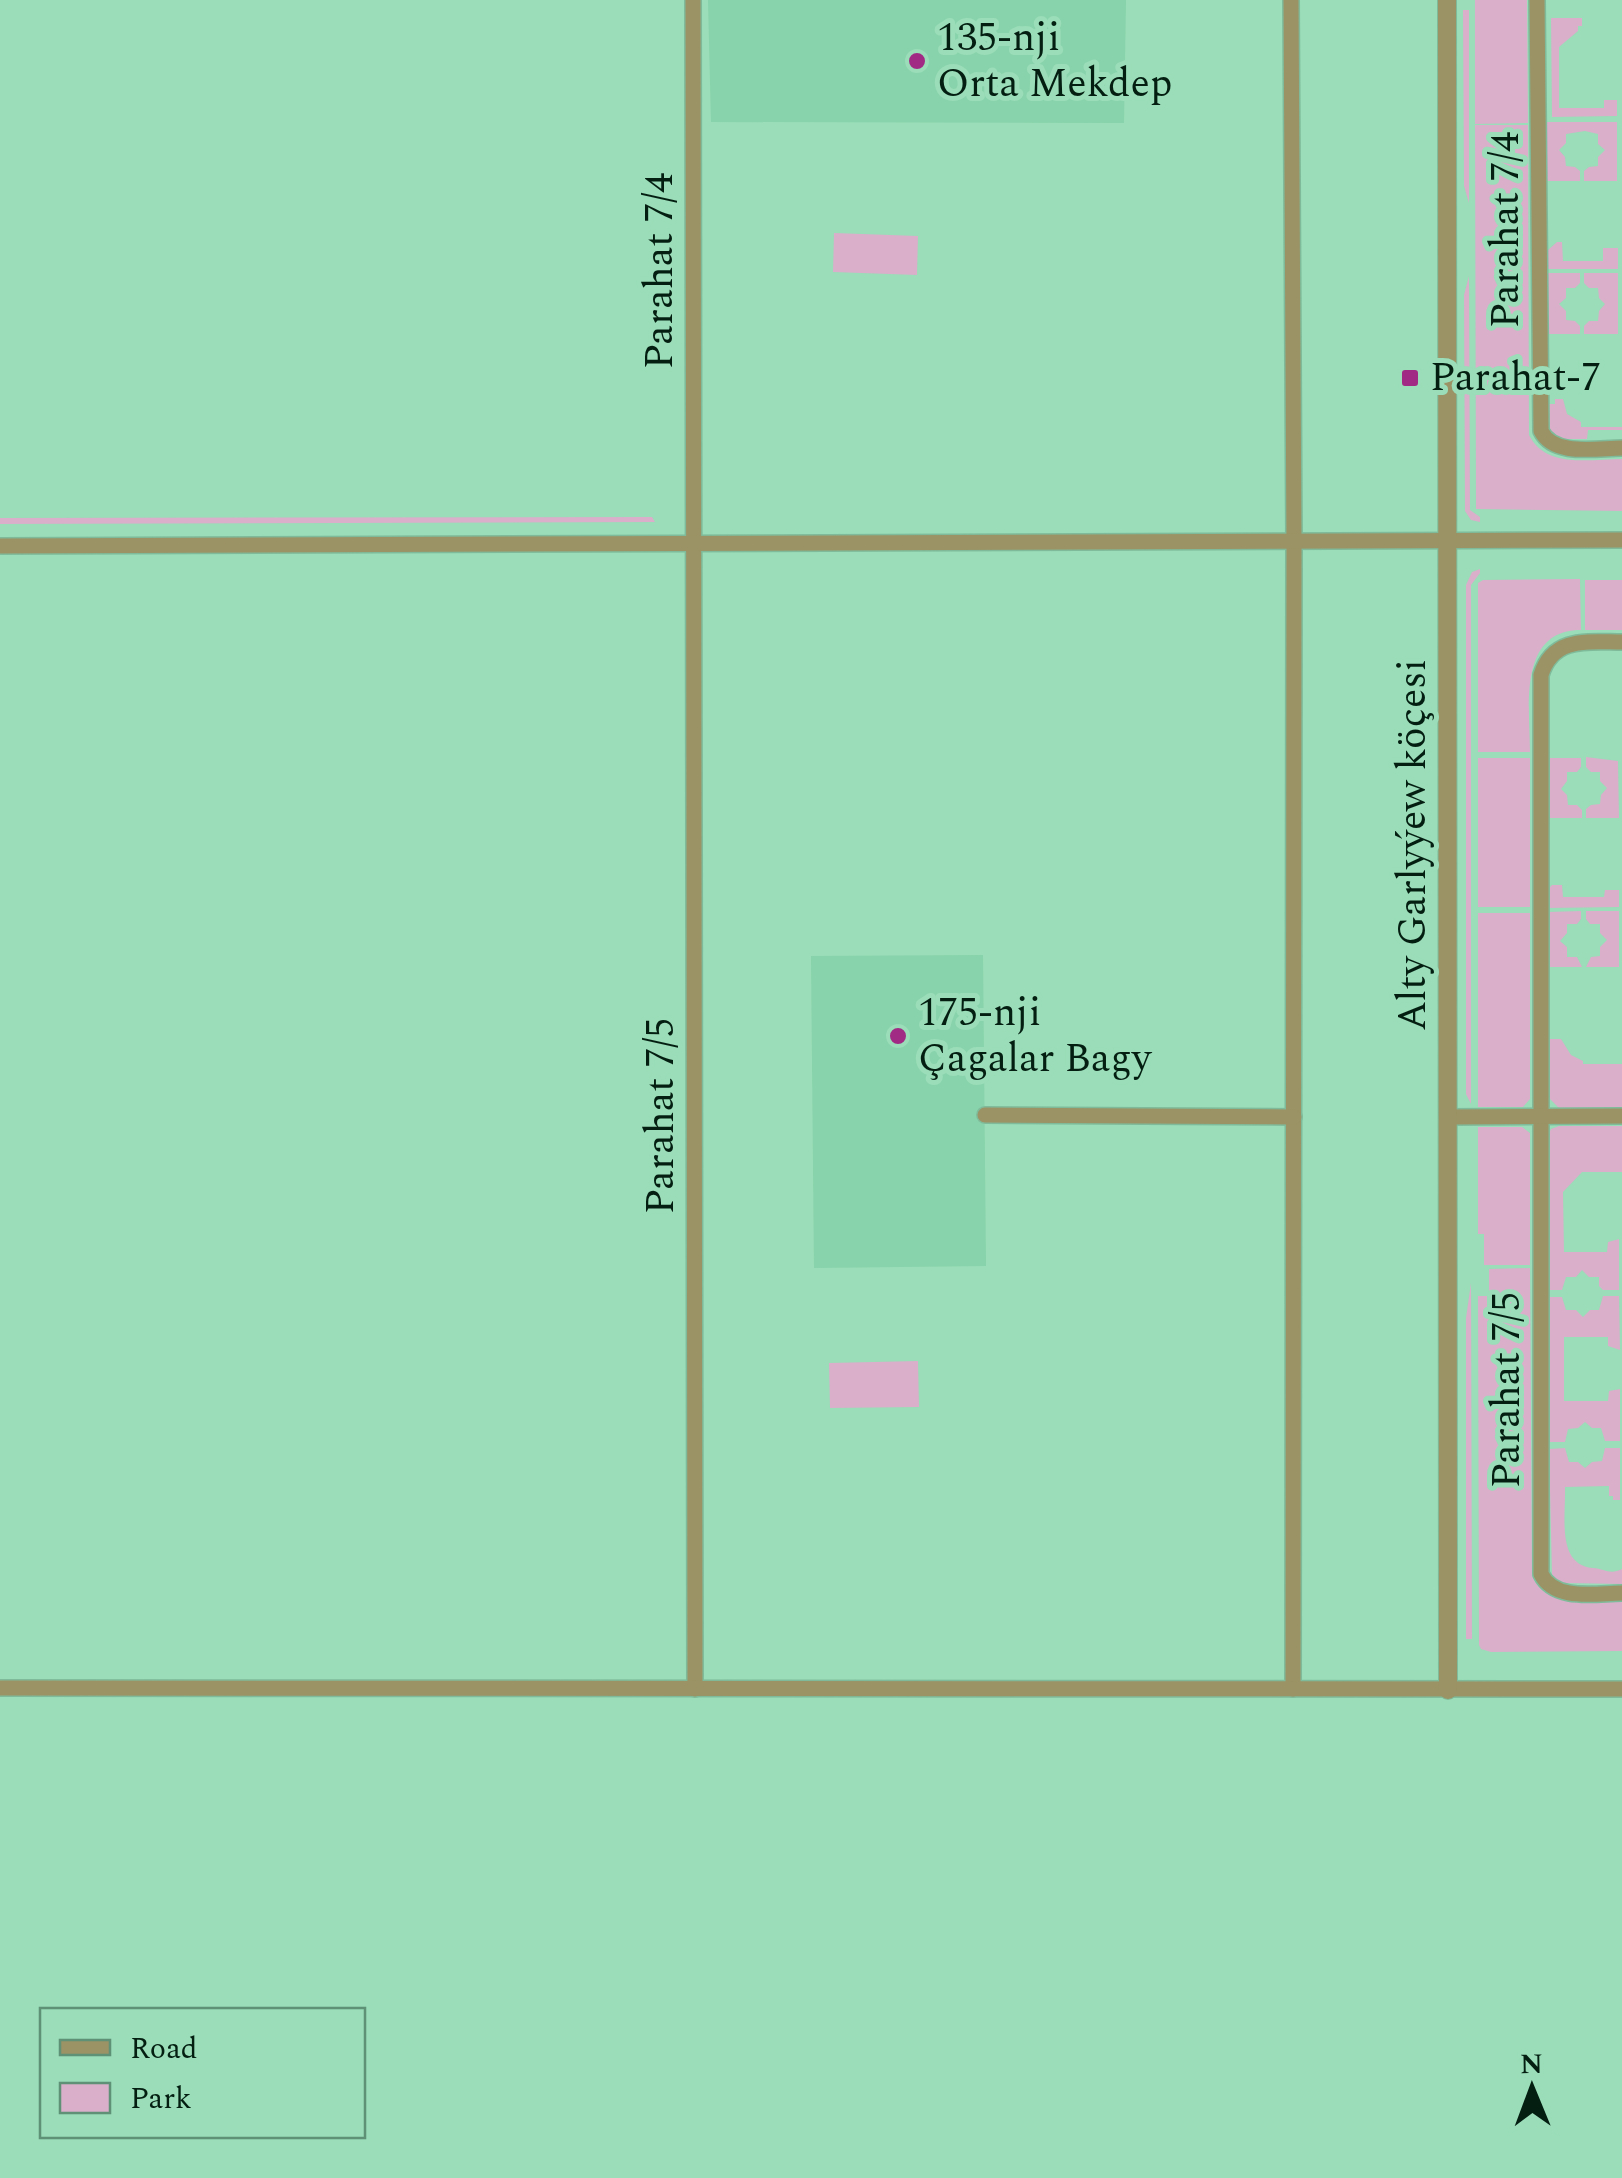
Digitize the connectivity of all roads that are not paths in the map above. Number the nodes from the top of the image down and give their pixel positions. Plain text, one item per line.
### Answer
1 (693, 0) edge
2 (1292, 0) edge
3 (1446, 0) edge
4 (1537, 0) edge
5 (1622, 448) edge
6 (1448, 540) junction
7 (1622, 540) edge
8 (692, 542) junction
9 (1294, 542) junction
10 (0, 546) edge
11 (1622, 642) edge
12 (985, 1115) dead end
13 (1448, 1116) junction
14 (1539, 1116) junction
15 (1622, 1116) edge
16 (1294, 1117) junction
17 (1622, 1593) edge
18 (0, 1688) edge
19 (1622, 1688) edge
20 (695, 1689) junction
21 (1293, 1689) junction
22 (1448, 1690) junction

1 - 8 street, Parahat 7/4
2 - 9 street
3 - 6 street, Alty Garlyýew köçesi
4 - 5 street, Parahat 7/4
6 - 7 street
6 - 9 street
6 - 13 street, Alty Garlyýew köçesi
8 - 9 street
8 - 10 street
8 - 20 street, Parahat 7/5
9 - 16 street
11 - 14 street, Parahat 7/5
12 - 16 street
13 - 14 street
13 - 22 street, Alty Garlyýew köçesi
14 - 15 street
14 - 17 street, Parahat 7/5
16 - 21 street
18 - 20 street
19 - 22 street
20 - 21 street
21 - 22 street

